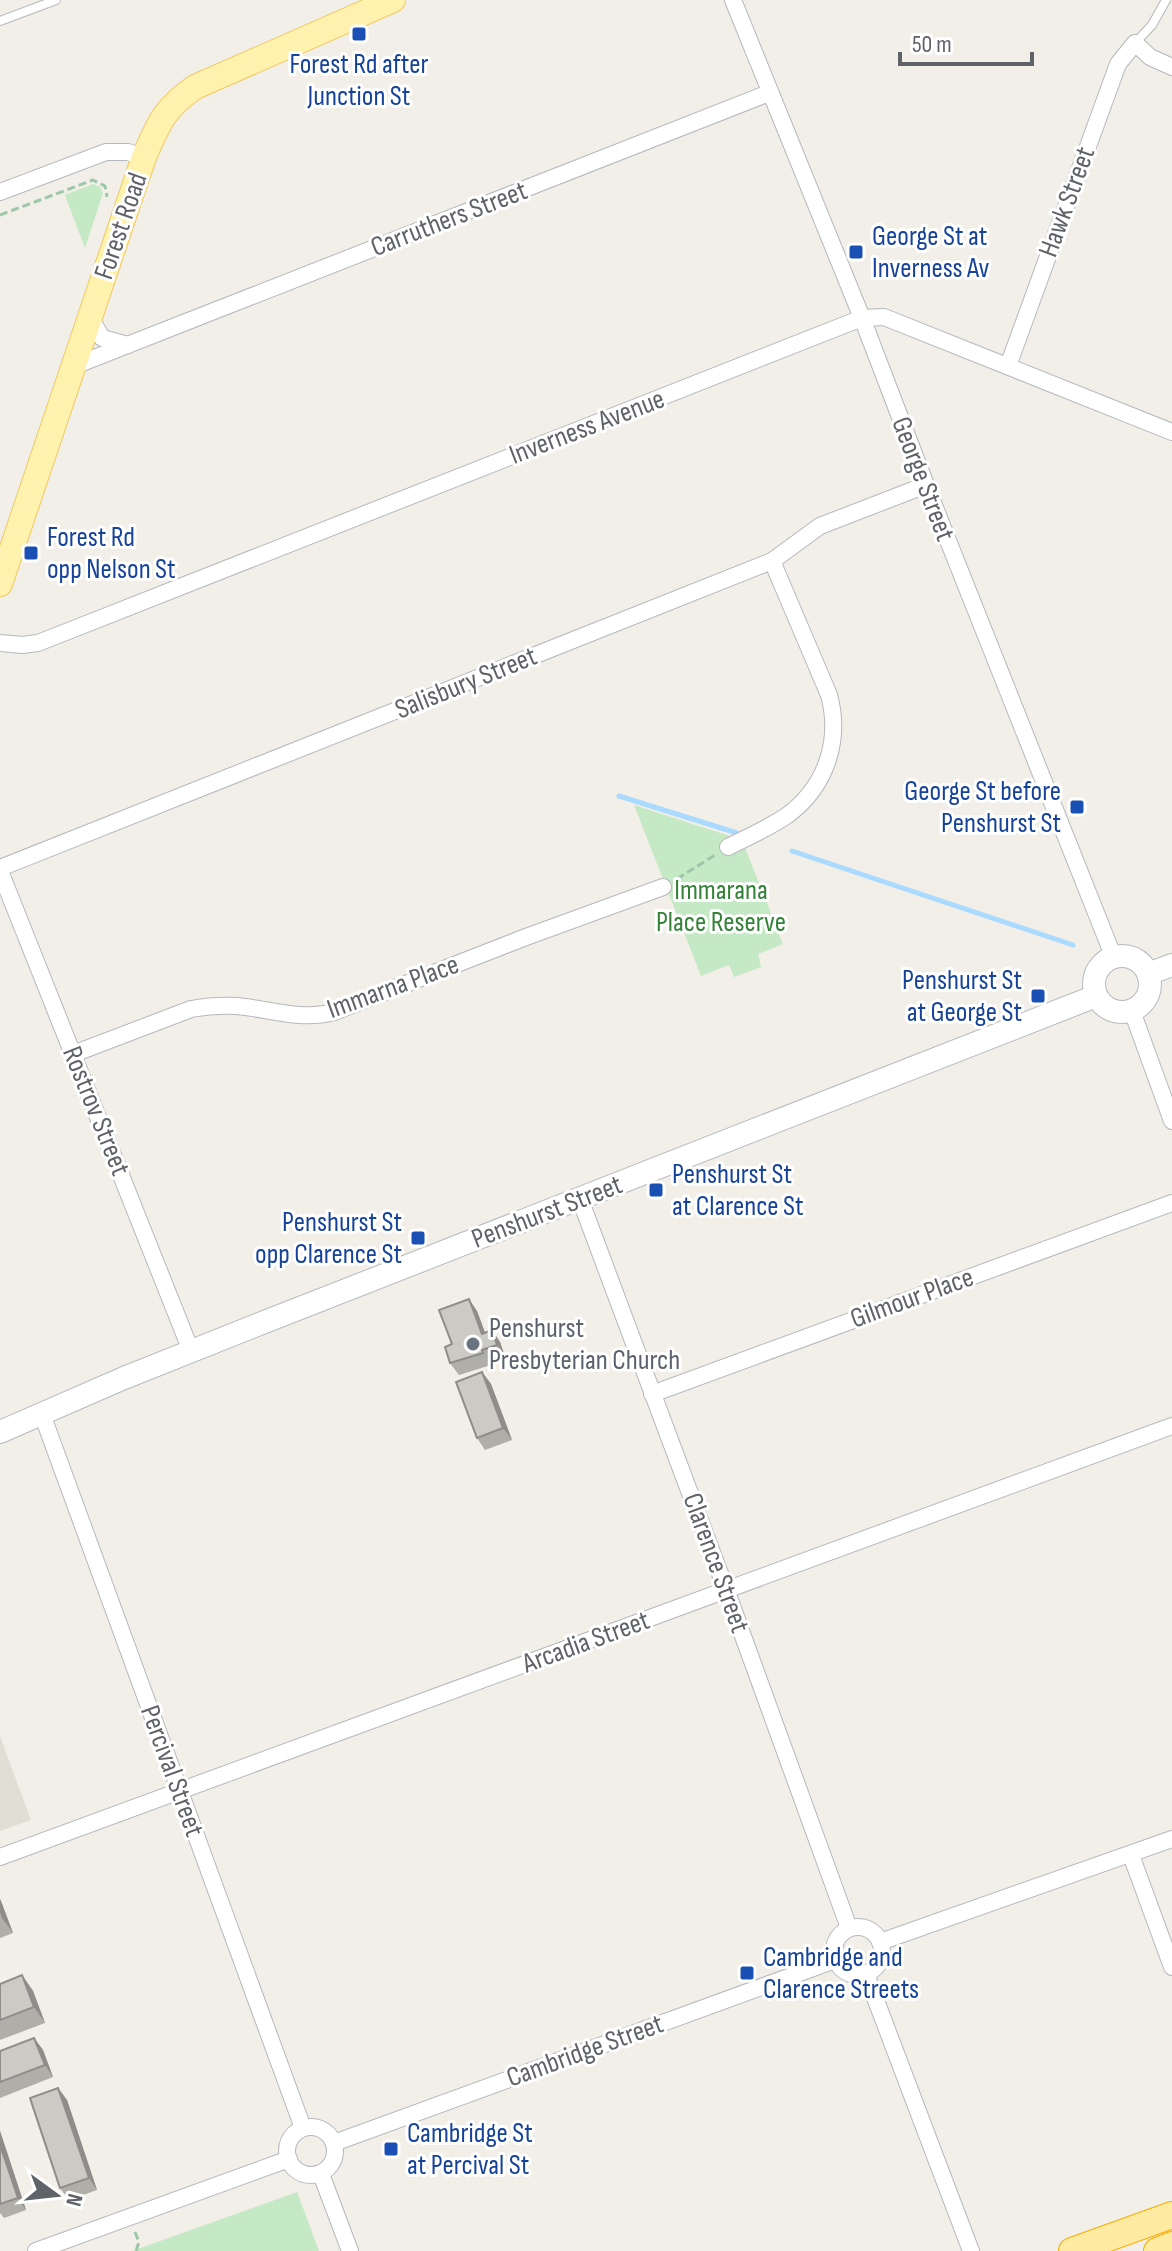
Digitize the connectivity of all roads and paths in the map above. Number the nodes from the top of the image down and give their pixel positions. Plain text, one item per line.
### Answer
1 (56, 0) edge
2 (393, 0) edge
3 (733, 0) edge
4 (1166, 0) edge
5 (0, 21) edge
6 (1135, 43) junction
7 (1172, 67) edge
8 (769, 93) junction
9 (144, 157) junction
10 (0, 192) edge
11 (107, 197) dead end
12 (0, 215) edge
13 (90, 317) junction
14 (862, 318) junction
15 (128, 345) junction
16 (74, 366) junction
17 (1008, 366) junction
18 (1172, 432) edge
19 (926, 485) junction
20 (8, 535) edge
21 (772, 561) junction
22 (0, 584) edge
23 (0, 643) edge
24 (728, 847) joint
25 (0, 870) edge
26 (663, 887) joint
27 (1114, 958) junction
28 (1172, 965) edge
29 (1148, 974) junction
30 (1096, 996) junction
31 (1132, 1011) junction
32 (73, 1054) junction
33 (1172, 1121) edge
34 (580, 1199) junction
35 (1172, 1203) edge
36 (191, 1351) junction
37 (652, 1394) junction
38 (42, 1414) junction
39 (1172, 1426) edge
40 (0, 1432) edge
41 (726, 1591) junction
42 (180, 1791) junction
43 (1172, 1839) edge
44 (1131, 1855) junction
45 (0, 1857) edge
46 (849, 1928) junction
47 (880, 1942) junction
48 (835, 1960) junction
49 (1172, 1967) edge
50 (866, 1974) junction
51 (303, 2128) junction
52 (334, 2143) junction
53 (289, 2159) junction
54 (321, 2174) junction
55 (1172, 2215) edge
56 (36, 2251) edge
57 (350, 2251) edge
58 (971, 2251) edge
59 (1072, 2251) edge

1 - 5 lane
2 - 9 main road, Forest Road
3 - 8 street, George Street
4 - 6 lane
6 - 7 street
6 - 17 street, Hawk Street
8 - 14 street, George Street
8 - 15 street, Carruthers Street
9 - 10 street
9 - 13 main road, Forest Road
11 - 12 path
13 - 15 street
13 - 16 main road, Forest Road
14 - 17 street, Inverness Avenue
14 - 19 street, George Street
14 - 23 street, Inverness Avenue
15 - 16 street, Carruthers Street
16 - 20 main road, Forest Road
17 - 18 street, Inverness Avenue
19 - 21 street, Salisbury Street
19 - 27 street, George Street
20 - 22 main road, Forest Road
21 - 24 street
21 - 25 street, Salisbury Street
24 - 26 path
25 - 32 street, Rostrov Street
26 - 32 street, Immarna Place
27 - 29 main road
27 - 30 main road
28 - 29 main road
29 - 31 main road
30 - 31 main road
30 - 34 main road, Penshurst Street
31 - 33 street
32 - 36 street, Rostrov Street
34 - 36 main road, Penshurst Street
34 - 37 street, Clarence Street
35 - 37 street, Gilmour Place
36 - 38 main road, Penshurst Street
37 - 41 street, Clarence Street
38 - 40 main road, Penshurst Street
38 - 42 street, Percival Street
39 - 41 street, Arcadia Street
41 - 42 street, Arcadia Street
41 - 46 street, Clarence Street
42 - 45 street, Arcadia Street
42 - 51 street, Percival Street
43 - 44 street
44 - 47 street
44 - 49 street
46 - 47 street
46 - 48 street
47 - 50 street
48 - 50 street
48 - 52 street, Cambridge Street
50 - 58 street
51 - 52 street
51 - 53 street
52 - 54 street
53 - 54 street
53 - 56 street
54 - 57 street
55 - 59 highway

